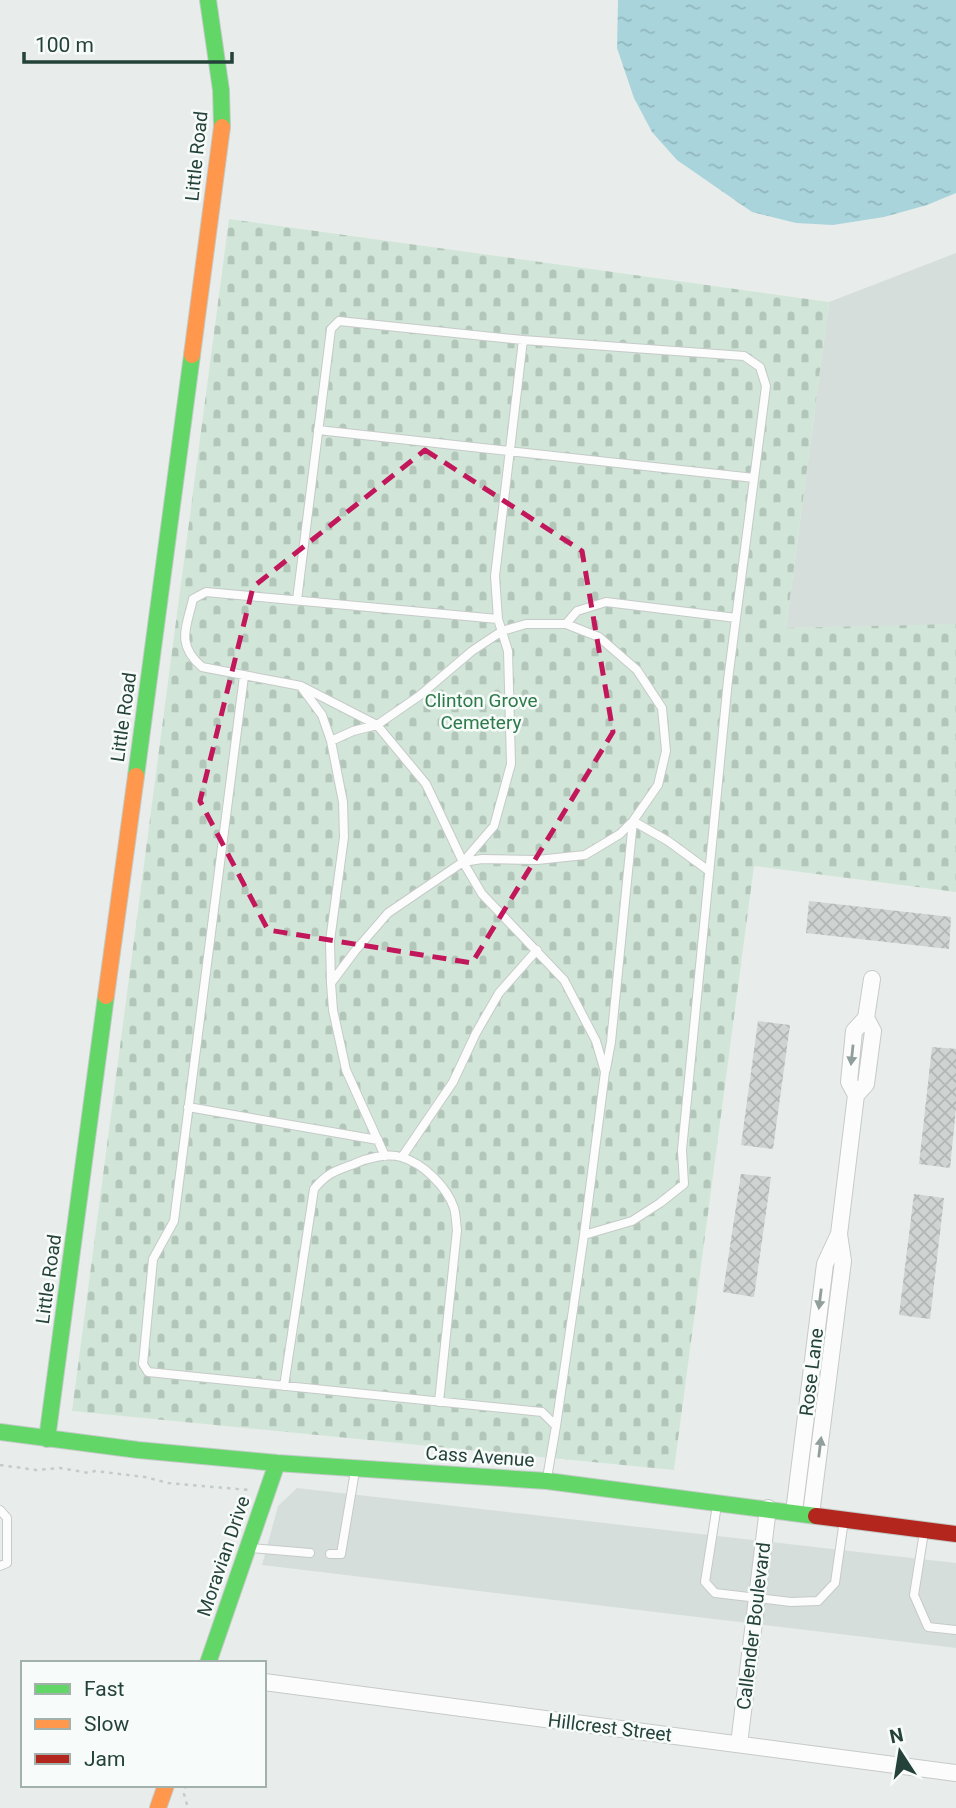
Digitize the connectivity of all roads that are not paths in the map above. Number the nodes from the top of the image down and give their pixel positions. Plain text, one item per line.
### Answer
1 (208, 0) edge
2 (523, 340) junction
3 (318, 430) junction
4 (509, 452) junction
5 (754, 478) junction
6 (296, 600) junction
7 (736, 618) junction
8 (498, 619) junction
9 (566, 624) junction
10 (502, 631) junction
11 (244, 676) junction
12 (301, 686) junction
13 (377, 725) junction
14 (331, 741) junction
15 (633, 821) junction
16 (463, 862) junction
17 (709, 871) junction
18 (537, 950) junction
19 (872, 979) dead end
20 (331, 983) junction
21 (605, 1072) junction
22 (188, 1107) junction
23 (378, 1140) junction
24 (385, 1156) junction
25 (402, 1157) junction
26 (839, 1234) junction
27 (584, 1235) junction
28 (284, 1386) junction
29 (439, 1402) junction
30 (556, 1426) junction
31 (0, 1432) edge
32 (47, 1439) junction
33 (277, 1463) junction
34 (355, 1468) junction
35 (547, 1481) junction
36 (717, 1502) junction
37 (768, 1508) junction
38 (0, 1510) edge
39 (794, 1512) junction
40 (811, 1514) junction
41 (844, 1520) junction
42 (925, 1530) junction
43 (956, 1534) edge
44 (248, 1548) junction
45 (310, 1553) dead end
46 (330, 1555) dead end
47 (0, 1566) edge
48 (756, 1598) junction
49 (956, 1630) edge
50 (209, 1661) edge
51 (266, 1682) edge
52 (739, 1744) junction
53 (956, 1773) edge
54 (165, 1787) edge
55 (158, 1808) edge

1 - 32 street, Little Road
2 - 3 lane
2 - 4 lane
2 - 5 lane
3 - 4 lane
3 - 6 lane
4 - 5 lane
4 - 8 lane
5 - 7 lane
6 - 8 lane
6 - 11 lane
7 - 9 lane
7 - 17 lane
8 - 10 lane
9 - 10 lane
9 - 15 lane
10 - 13 lane
10 - 16 lane
11 - 12 lane
11 - 22 lane
12 - 13 lane
12 - 14 lane
13 - 14 lane
13 - 16 lane
14 - 20 lane
15 - 16 lane
15 - 17 lane
15 - 21 lane
16 - 18 lane
16 - 20 lane
17 - 27 lane
18 - 21 lane
18 - 25 lane
19 - 26 street, Rose Lane
20 - 23 lane
21 - 27 lane
22 - 23 lane
22 - 28 lane
23 - 24 lane
24 - 25 lane
24 - 28 lane
25 - 29 lane
26 -> 39 street, Rose Lane
40 -> 26 street, Rose Lane
27 - 30 lane
28 - 29 lane
29 - 30 lane
30 - 35 lane
31 - 32 street, Cass Avenue
32 - 33 street, Cass Avenue
33 - 34 street, Cass Avenue
33 - 44 street, Moravian Drive
34 - 35 street, Cass Avenue
34 - 46 lane
35 - 36 street, Cass Avenue
36 - 37 street, Cass Avenue
36 - 48 lane
37 - 39 street, Cass Avenue
37 - 48 street, Callender Boulevard
38 - 47 lane
39 - 40 street, Cass Avenue
40 - 41 street, Cass Avenue
41 - 42 street, Cass Avenue
41 - 48 lane
42 - 43 street, Cass Avenue
42 - 49 lane
44 - 45 lane
44 - 50 street, Moravian Drive
48 - 52 street, Callender Boulevard
51 - 52 street, Hillcrest Street
52 - 53 street, Hillcrest Street
54 - 55 street

